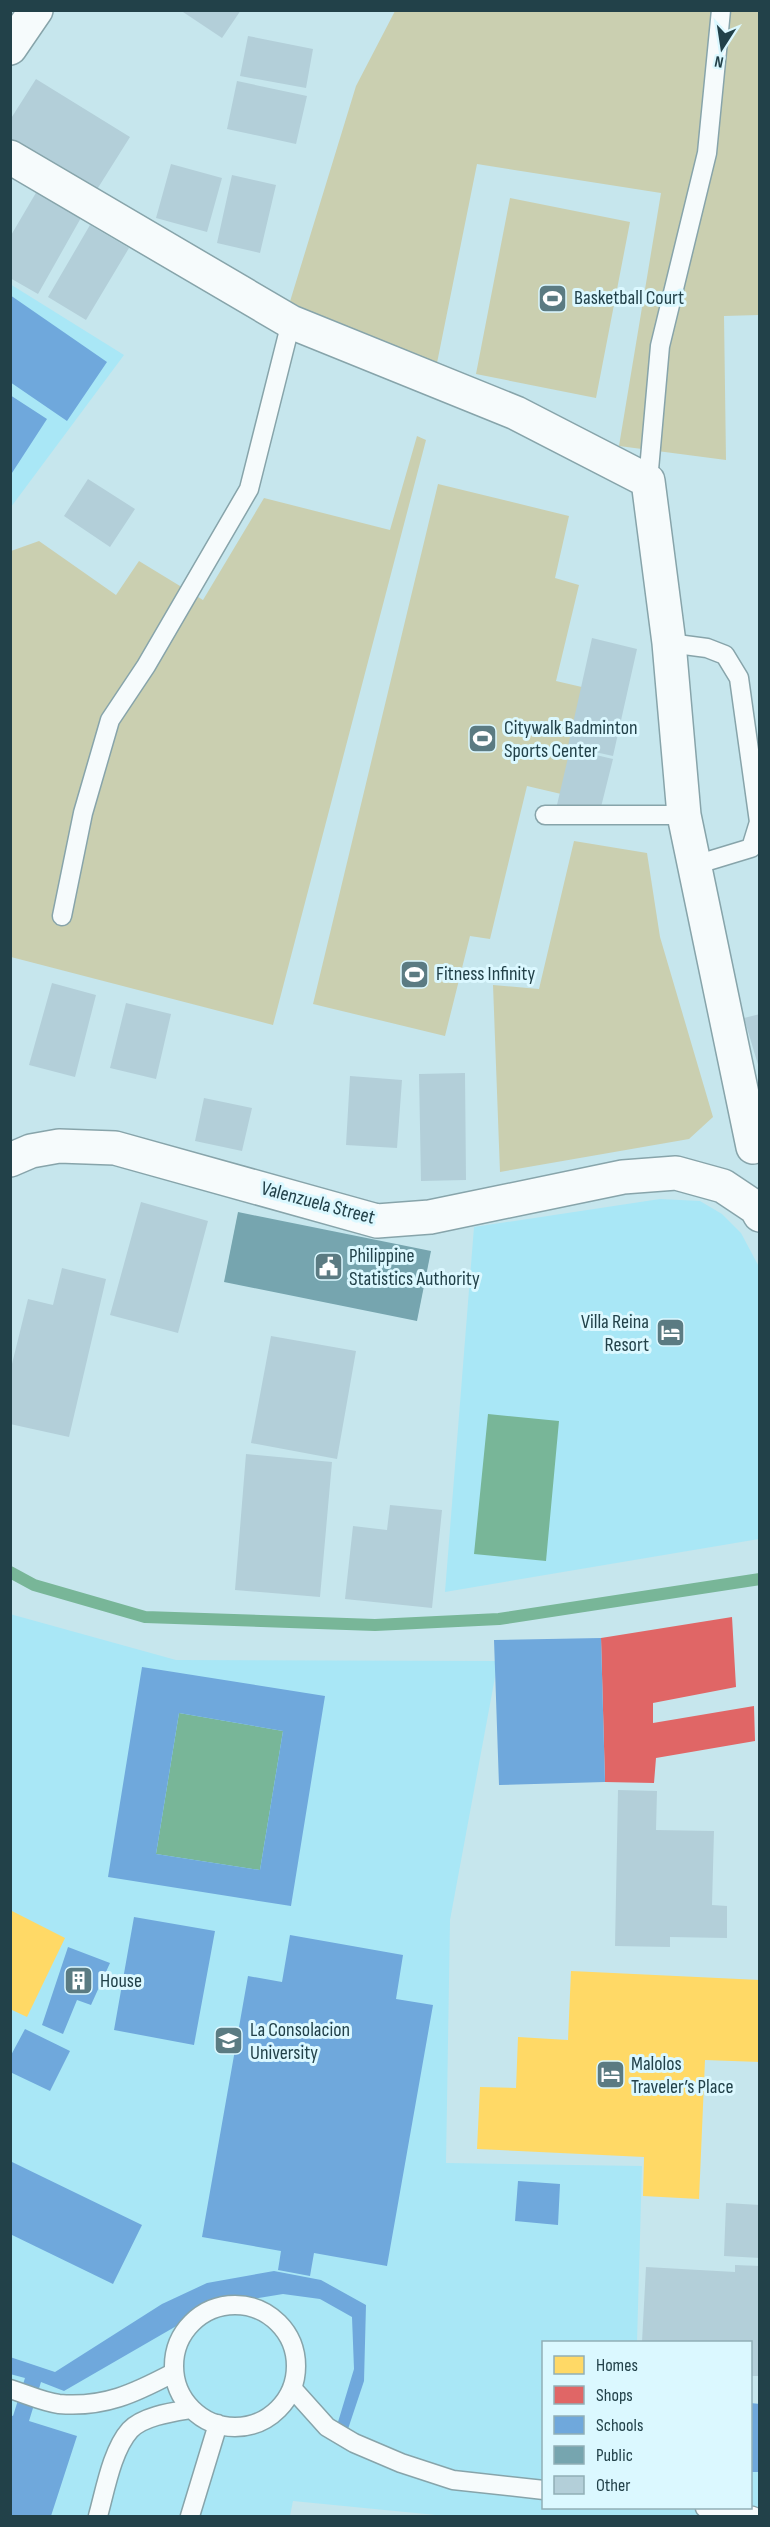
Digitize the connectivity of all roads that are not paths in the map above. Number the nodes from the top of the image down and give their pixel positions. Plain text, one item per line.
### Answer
1 (36, 10) edge
2 (720, 10) edge
3 (10, 48) edge
4 (10, 157) edge
5 (291, 322) junction
6 (648, 481) junction
7 (669, 643) junction
8 (545, 815) dead end
9 (684, 815) junction
10 (695, 865) junction
11 (63, 916) dead end
12 (756, 1147) edge
13 (10, 1160) edge
14 (750, 1206) edge
15 (173, 2373) junction
16 (292, 2388) junction
17 (10, 2389) edge
18 (191, 2409) junction
19 (218, 2424) junction
20 (542, 2490) edge
21 (710, 2509) edge
22 (98, 2517) edge
23 (190, 2517) edge
24 (753, 2517) edge

1 - 3 street
2 - 6 lane
4 - 5 street
5 - 6 street
5 - 11 lane
6 - 7 street
7 - 9 street
7 - 10 lane
8 - 9 lane
9 - 10 street
10 - 12 street
12 - 14 street
13 - 14 street, Valenzuela Street
15 - 16 lane
15 - 17 lane
15 - 18 lane
16 - 19 lane
16 - 20 lane
18 - 19 lane
18 - 22 lane
19 - 23 lane
21 - 24 lane

